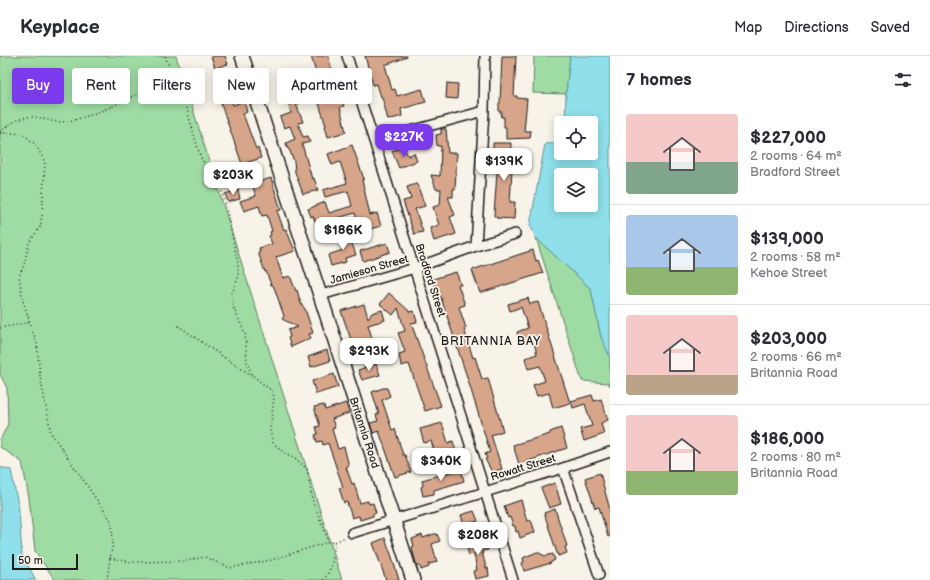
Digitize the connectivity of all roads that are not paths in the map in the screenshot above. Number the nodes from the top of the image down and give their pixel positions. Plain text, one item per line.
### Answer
1 (242, 56) edge
2 (347, 56) edge
3 (485, 56) edge
4 (484, 111) junction
5 (374, 141) junction
6 (515, 234) dead end
7 (476, 246) junction
8 (416, 268) junction
9 (321, 295) junction
10 (610, 452) edge
11 (563, 468) junction
12 (485, 492) junction
13 (394, 519) junction
14 (352, 533) road end
15 (599, 575) dead end
16 (413, 580) edge
17 (513, 580) edge

1 - 9 street, Britannia Road
2 - 5 street, Bradford Street
3 - 4 street
4 - 5 street
4 - 7 street
5 - 8 street, Bradford Street
6 - 7 street, Jamieson Street
7 - 8 street, Jamieson Street
8 - 9 street, Jamieson Street
8 - 12 street, Bradford Street
9 - 13 street, Britannia Road
10 - 11 street, Rowatt Street
11 - 12 street, Rowatt Street
11 - 15 street
12 - 13 street, Rowatt Street
12 - 17 street, Bradford Street
13 - 14 street, Rowatt Street
13 - 16 street, Britannia Road

